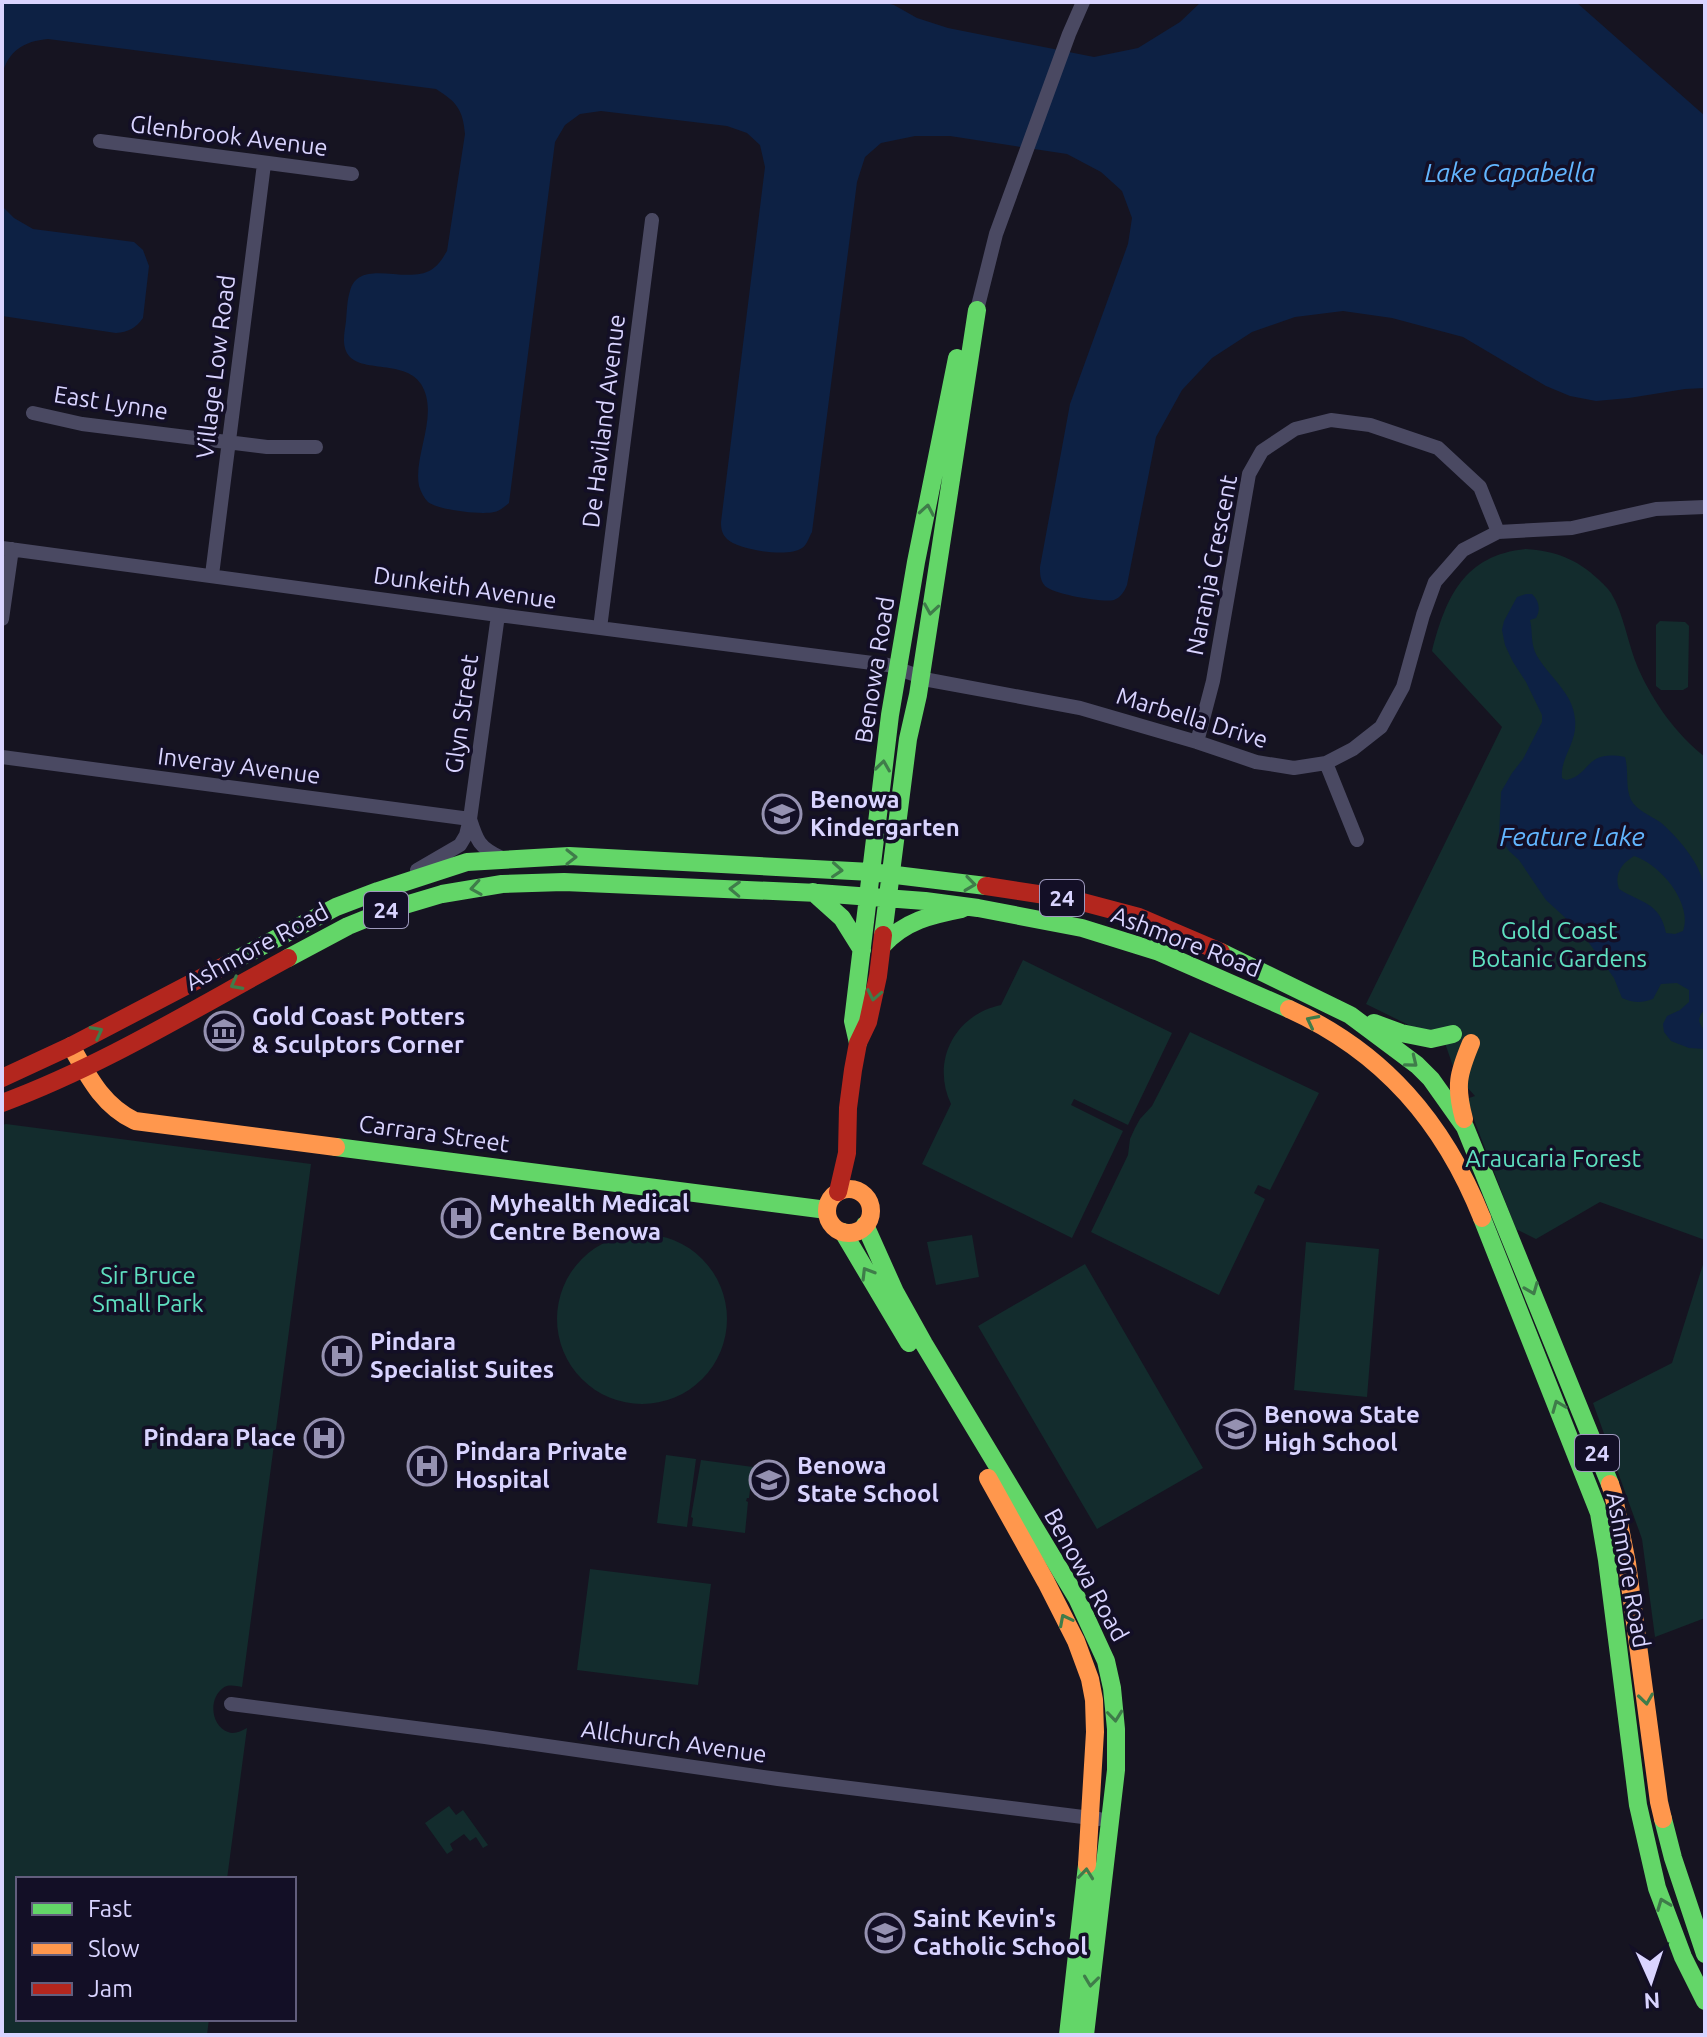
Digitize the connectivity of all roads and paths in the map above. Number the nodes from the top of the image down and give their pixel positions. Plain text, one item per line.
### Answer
1 (1083, 2) edge
2 (100, 141) dead end
3 (264, 164) junction
4 (352, 174) dead end
5 (652, 220) dead end
6 (977, 310) junction
7 (33, 413) dead end
8 (229, 442) junction
9 (316, 447) dead end
10 (1705, 507) edge
11 (1498, 532) junction
12 (7, 548) edge
13 (212, 575) junction
14 (498, 615) junction
15 (2, 619) edge
16 (600, 628) junction
17 (899, 668) junction
18 (921, 676) junction
19 (1197, 742) junction
20 (2, 757) edge
21 (1326, 763) junction
22 (470, 819) junction
23 (1357, 840) dead end
24 (507, 860) junction
25 (871, 872) junction
26 (892, 874) junction
27 (378, 891) junction
28 (813, 892) junction
29 (868, 897) junction
30 (889, 898) junction
31 (970, 907) junction
32 (883, 945) junction
33 (862, 950) junction
34 (1350, 1015) junction
35 (1453, 1034) dead end
36 (858, 1043) junction
37 (1471, 1043) dead end
38 (71, 1046) junction
39 (84, 1068) junction
40 (2, 1078) edge
41 (2, 1103) edge
42 (1465, 1127) junction
43 (846, 1191) junction
44 (827, 1210) junction
45 (865, 1225) junction
46 (843, 1232) junction
47 (231, 1704) dead end
48 (1090, 1818) junction
49 (1111, 1821) junction
50 (1698, 1916) edge
51 (1705, 1954) edge
52 (1705, 2001) edge
53 (1068, 2035) edge
54 (1085, 2035) edge

1 - 6 street, Benowa Road
2 - 3 street, Glenbrook Avenue
3 - 4 street, Glenbrook Avenue
3 - 8 street, Village Low Road
5 - 16 street, De Haviland Avenue
17 -> 6 main road, Benowa Road
6 -> 18 main road, Benowa Road
7 - 8 street, East Lynne
8 - 9 street, East Lynne
8 - 13 street, Village Low Road
10 - 11 street, Marbella Drive
11 - 19 street, Naranja Crescent
11 - 21 street, Marbella Drive
12 - 13 street, Dunkeith Avenue
12 - 15 street
13 - 14 street, Dunkeith Avenue
14 - 16 street, Dunkeith Avenue
14 - 22 street, Glyn Street
16 - 17 street, Dunkeith Avenue
17 - 18 street, Dunkeith Avenue
25 -> 17 main road, Benowa Road
18 - 19 street, Marbella Drive
18 - 26 main road, Benowa Road
19 - 21 street, Marbella Drive
20 - 22 street, Inveray Avenue
21 - 23 street
22 - 24 street
22 - 27 street, Glyn Street
24 -> 25 main road, Ashmore Road / 24
24 - 27 main road, Ashmore Road / 24
25 - 26 main road, Ashmore Road / 24
25 - 29 main road, Benowa Road
26 - 30 main road, Benowa Road
26 -> 34 main road, Ashmore Road / 24
38 -> 27 main road, Ashmore Road / 24
28 - 29 main road, Ashmore Road / 24
28 - 33 main road
28 -> 39 main road, Ashmore Road / 24
29 - 30 main road, Ashmore Road / 24
29 - 33 main road, Benowa Road
30 - 31 main road, Ashmore Road / 24
30 - 32 main road, Benowa Road
31 - 32 main road
52 -> 31 main road, Ashmore Road / 24
32 -> 36 main road, Benowa Road
33 - 36 main road, Benowa Road
34 - 35 main road
34 -> 42 main road, Ashmore Road / 24
36 - 43 main road, Benowa Road
37 - 42 main road
38 - 39 main road, Carrara Street
38 - 40 main road, Ashmore Road / 24
39 - 41 main road, Ashmore Road / 24
39 - 44 main road, Carrara Street
42 -> 50 main road, Ashmore Road / 24
43 - 44 main road
43 - 45 main road
44 - 46 main road
45 - 46 main road
45 -> 49 main road, Benowa Road
48 -> 46 main road, Benowa Road
47 - 48 street, Allchurch Avenue
48 - 49 street, Allchurch Avenue
53 -> 48 main road, Benowa Road
49 -> 54 main road, Benowa Road
50 - 51 main road, Ashmore Road / 24

